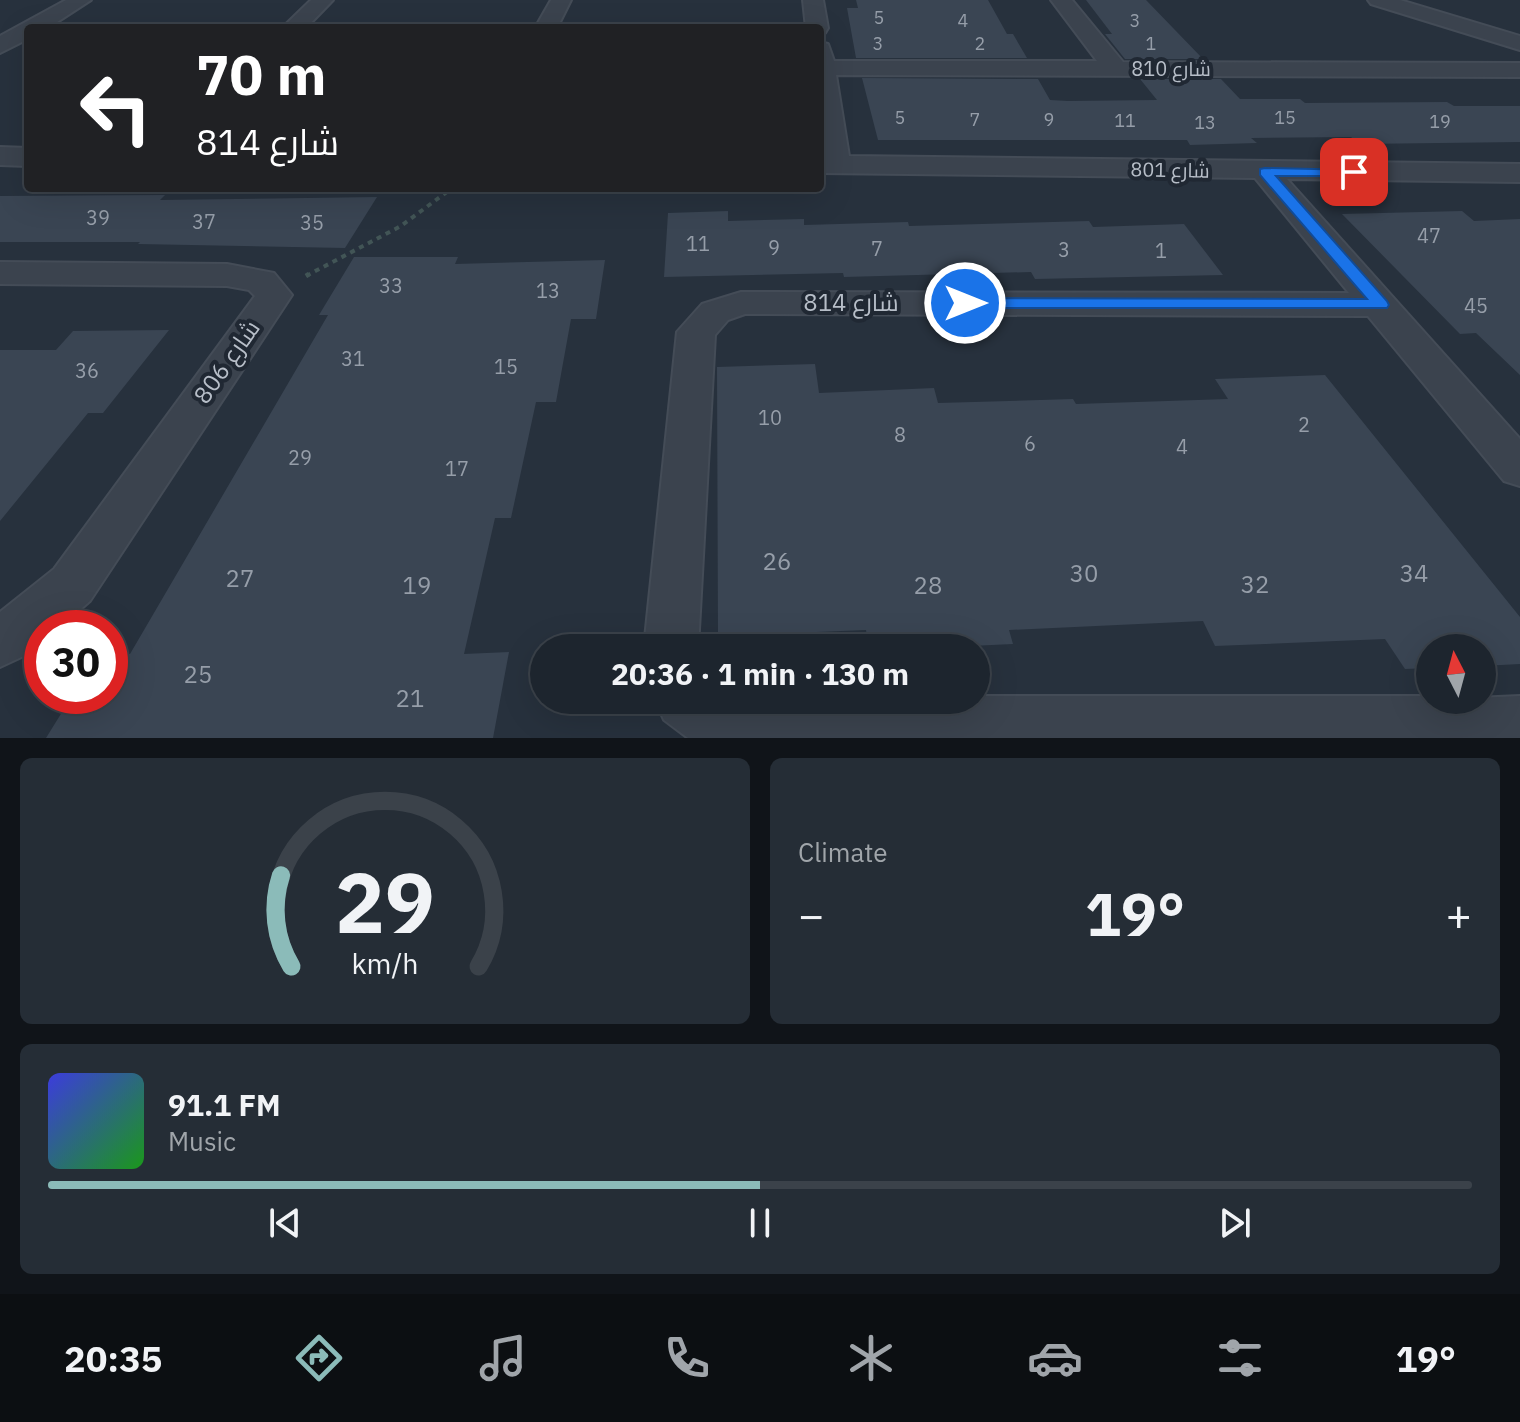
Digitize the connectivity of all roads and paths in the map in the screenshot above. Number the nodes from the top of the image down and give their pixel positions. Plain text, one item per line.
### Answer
1 (81, 0) edge
2 (323, 0) edge
3 (561, 0) edge
4 (813, 0) edge
5 (1061, 0) edge
6 (1378, 0) edge
7 (39, 24) edge
8 (297, 24) edge
9 (548, 24) edge
10 (816, 24) edge
11 (24, 36) edge
12 (1520, 43) edge
13 (7, 55) edge
14 (824, 58) edge
15 (1115, 68) junction
16 (1520, 70) edge
17 (824, 103) edge
18 (0, 156) edge
19 (24, 157) edge
20 (828, 164) edge
21 (1265, 172) junction
22 (1520, 173) edge
23 (448, 192) edge
24 (0, 273) edge
25 (274, 295) junction
26 (1381, 305) junction
27 (1520, 469) edge
28 (672, 634) edge
29 (0, 642) edge
30 (704, 714) edge
31 (1520, 725) edge

1 - 7 street
2 - 8 street
3 - 9 street
4 - 10 street
5 - 15 street
6 - 12 street
11 - 13 street
14 - 15 street, شارع 810
15 - 16 street, شارع 810
17 - 20 street
18 - 19 street
20 - 21 street, شارع 801
21 - 22 street, شارع 801
21 - 26 street
23 - 25 path
24 - 25 street, شارع 806
25 - 29 street, شارع 806
26 - 27 street
26 - 28 street, شارع 814
30 - 31 street

